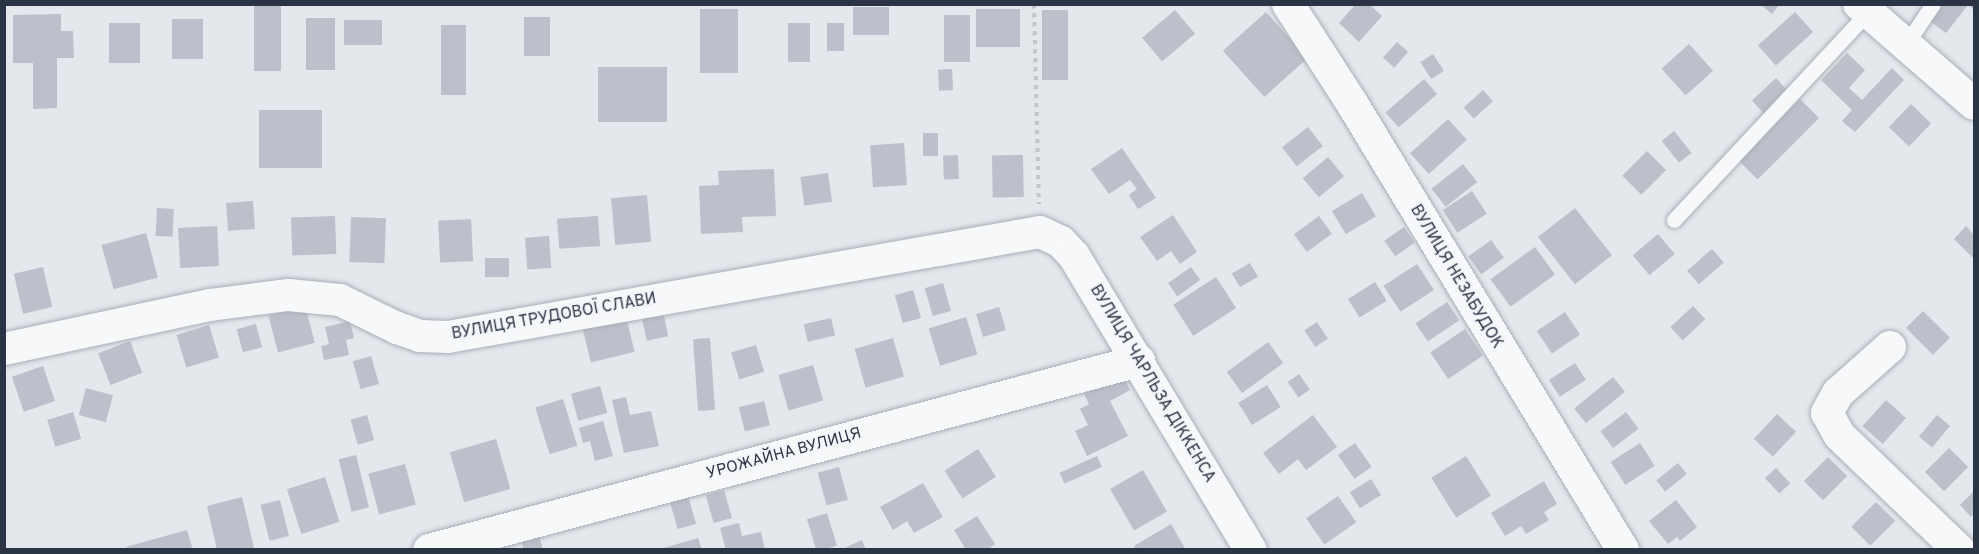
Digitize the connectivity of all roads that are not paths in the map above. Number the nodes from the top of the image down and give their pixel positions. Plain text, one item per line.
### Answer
1 (1288, 4) edge
2 (1933, 4) edge
3 (1863, 8) edge
4 (1906, 45) junction
5 (1974, 104) edge
6 (1674, 220) dead end
7 (1040, 232) joint
8 (1890, 347) dead end
9 (4, 349) edge
10 (1139, 361) junction
11 (429, 549) edge
12 (1251, 549) edge
13 (1623, 549) edge
14 (1959, 549) edge

1 - 13 street, ВУЛИЦЯ НЕЗАБУДОК
2 - 4 lane
3 - 4 street
3 - 6 lane
4 - 5 street
7 - 9 street, ВУЛИЦЯ ТРУДОВОЇ СЛАВИ
7 - 10 street, ВУЛИЦЯ ЧАРЛЬЗА ДІККЕНСА
8 - 14 street
10 - 11 street, УРОЖАЙНА ВУЛИЦЯ
10 - 12 street, ВУЛИЦЯ ЧАРЛЬЗА ДІККЕНСА

